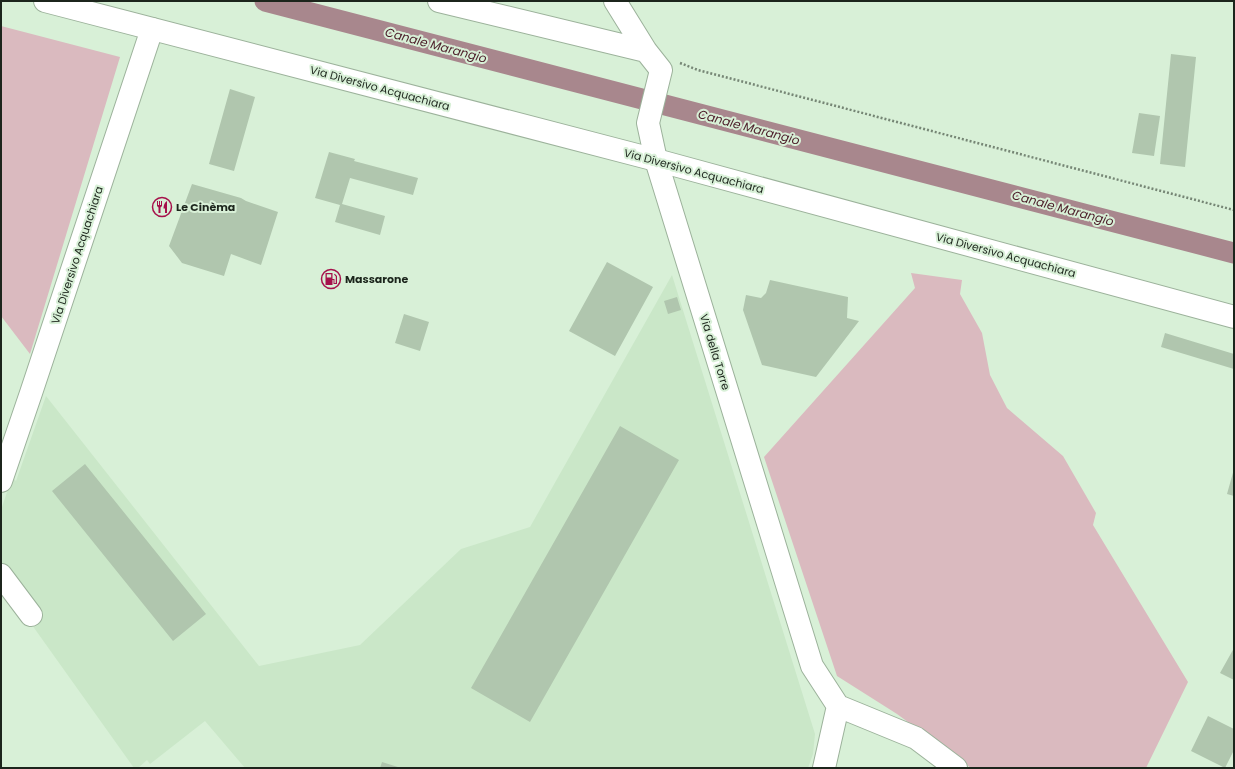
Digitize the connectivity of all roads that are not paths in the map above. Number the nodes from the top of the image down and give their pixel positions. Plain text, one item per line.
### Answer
1 (45, 1) edge
2 (438, 1) edge
3 (615, 1) edge
4 (152, 29) junction
5 (646, 51) junction
6 (656, 160) junction
7 (1234, 317) edge
8 (1, 481) edge
9 (1, 575) edge
10 (32, 614) dead end
11 (838, 706) junction
12 (824, 768) edge
13 (956, 768) edge

1 - 4 street, Via Diversivo Acquachiara
2 - 5 street
3 - 5 street
4 - 6 street, Via Diversivo Acquachiara
4 - 8 street, Via Diversivo Acquachiara
5 - 6 street, Via della Torre
6 - 7 street, Via Diversivo Acquachiara
6 - 11 street, Via della Torre
9 - 10 street
11 - 12 street
11 - 13 street

